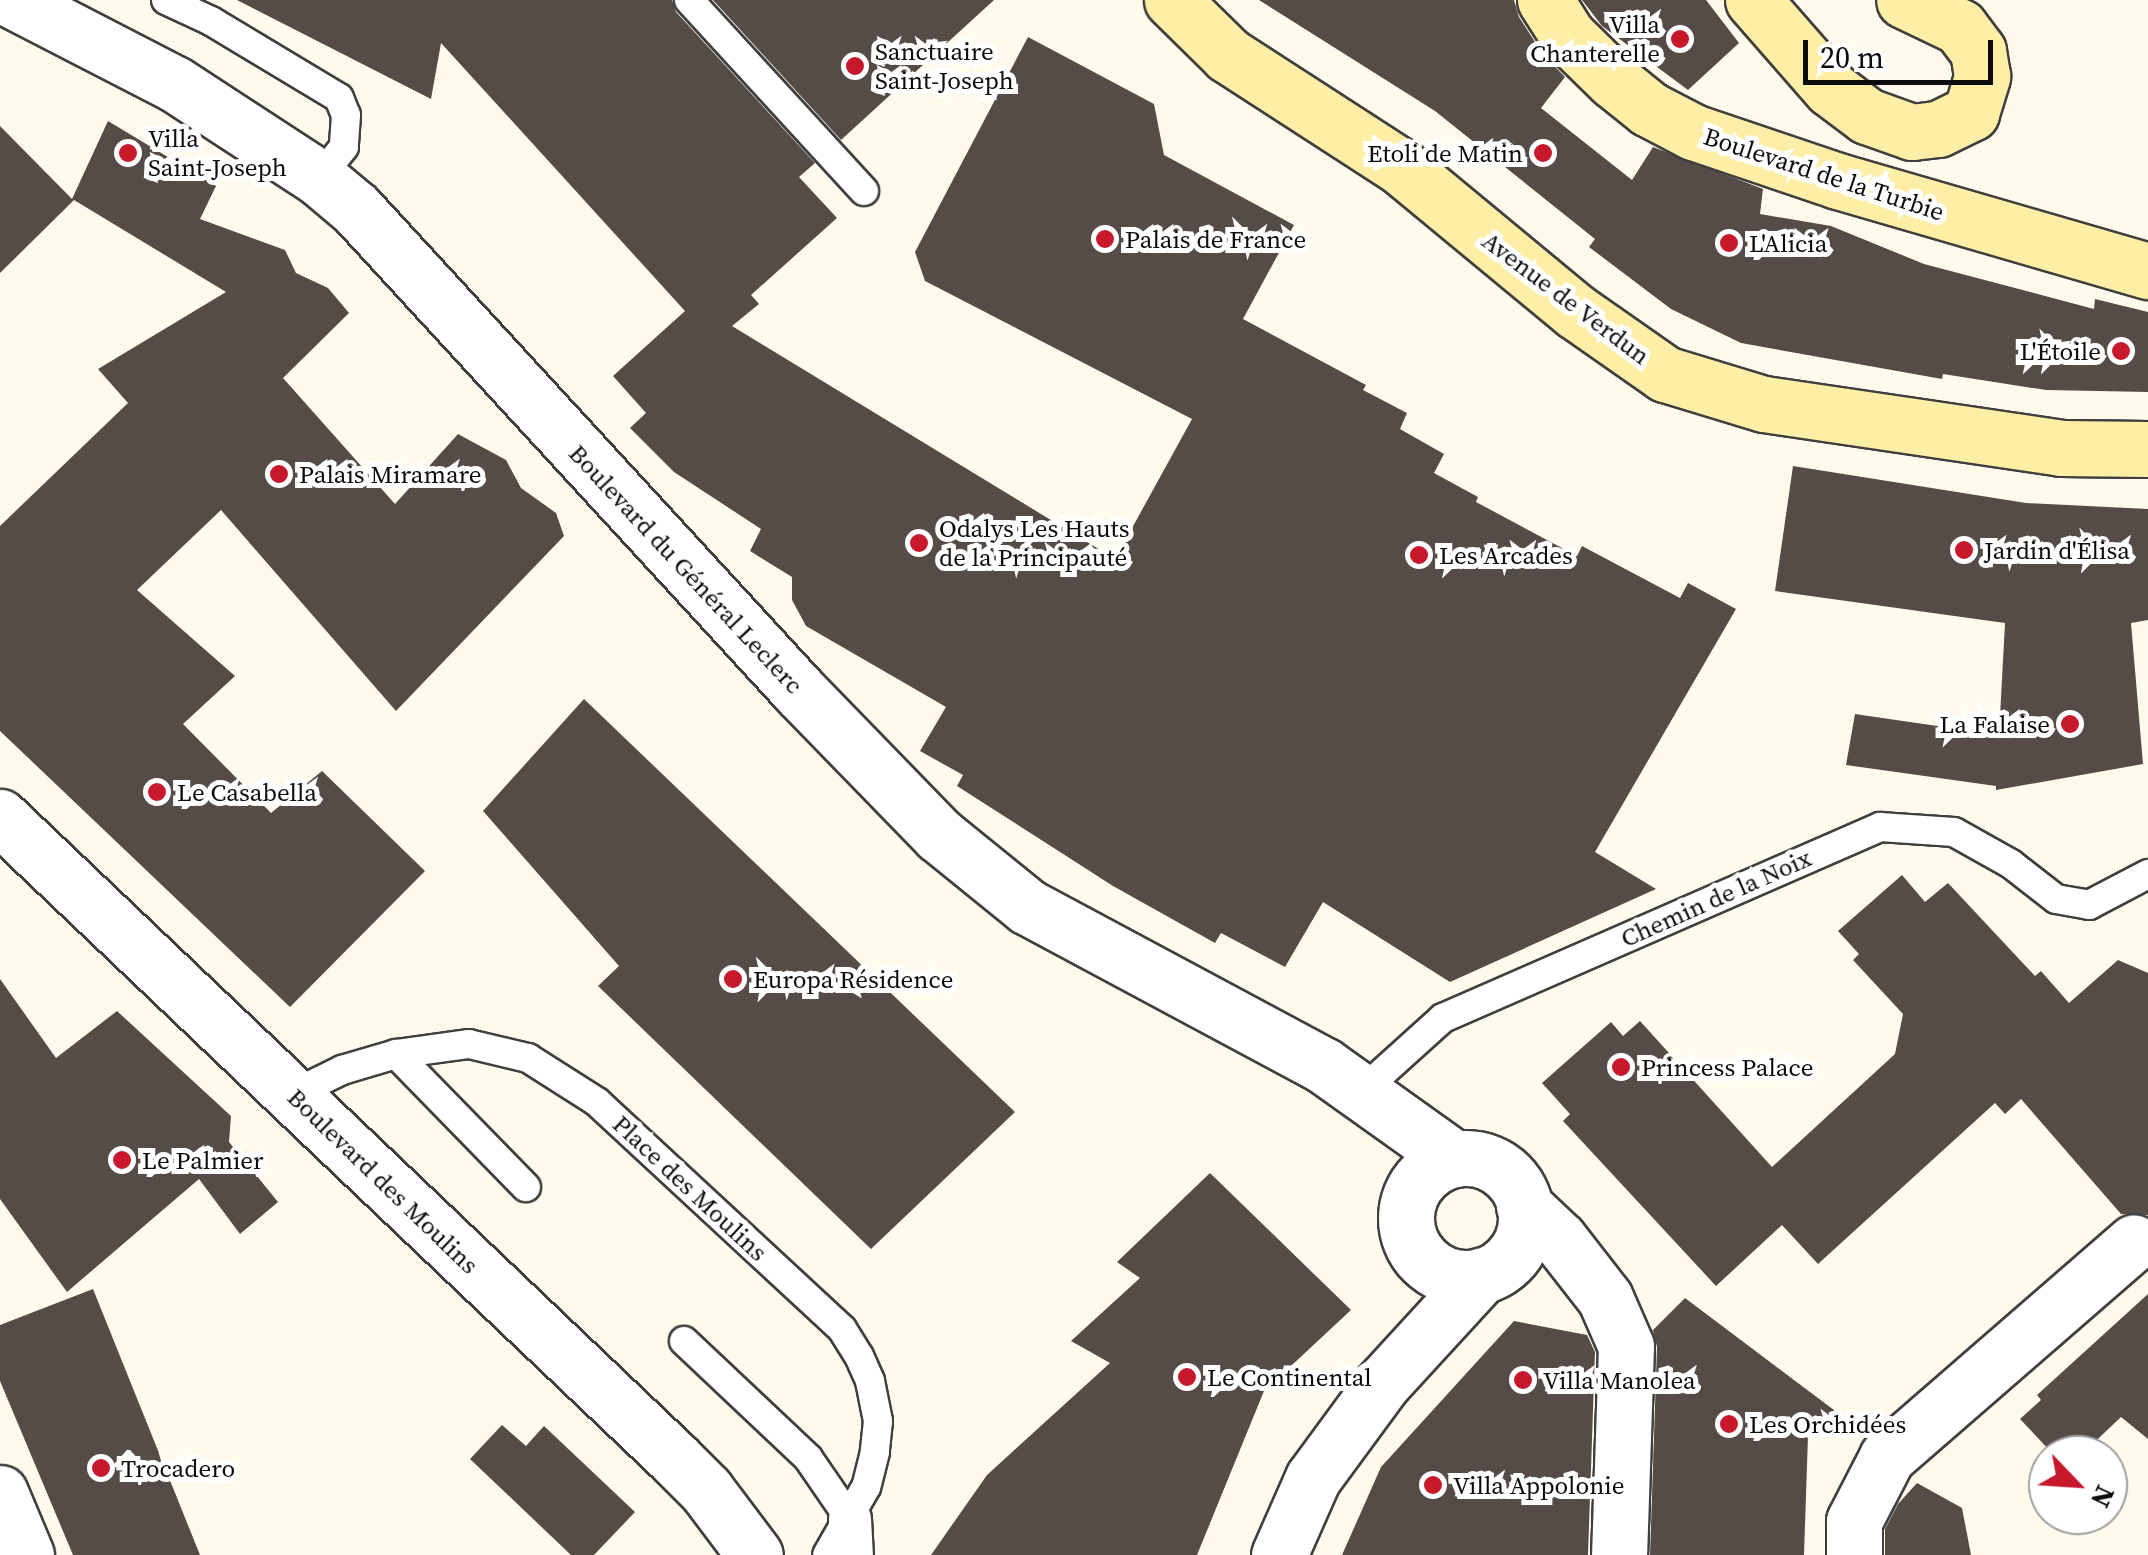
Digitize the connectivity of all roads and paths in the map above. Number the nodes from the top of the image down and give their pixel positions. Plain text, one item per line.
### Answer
1 (12, 0) edge
2 (166, 0) edge
3 (689, 0) edge
4 (1172, 0) edge
5 (1546, 0) edge
6 (1753, 0) edge
7 (1904, 0) edge
8 (319, 178) junction
9 (864, 190) dead end
10 (2148, 272) edge
11 (2148, 449) edge
12 (0, 817) edge
13 (2148, 874) edge
14 (396, 1054) junction
15 (293, 1094) junction
16 (1372, 1101) junction
17 (1455, 1159) junction
18 (526, 1187) dead end
19 (1408, 1199) junction
20 (2134, 1242) dead end
21 (1506, 1246) junction
22 (1417, 1254) junction
23 (684, 1342) dead end
24 (1382, 1384) junction
25 (0, 1493) edge
26 (851, 1537) edge
27 (26, 1555) edge
28 (755, 1555) edge
29 (827, 1555) edge
30 (1279, 1555) edge
31 (1619, 1555) edge
32 (1854, 1555) edge

1 - 8 street, Boulevard du Général Leclerc
2 - 8 lane
3 - 9 lane
4 - 11 main road, Avenue de Verdun
5 - 10 main road, Boulevard de la Turbie
6 - 7 main road
8 - 16 street, Boulevard du Général Leclerc
12 - 15 street, Boulevard des Moulins
13 - 16 lane, Chemin de la Noix
14 - 15 lane, Place des Moulins
14 - 18 lane
14 - 26 lane, Place des Moulins
15 - 28 street, Boulevard des Moulins
16 - 17 street, Boulevard du Général Leclerc
16 - 19 street
17 - 19 street
17 - 21 street
19 - 22 street
20 - 32 street
21 - 22 street
21 - 24 street
21 - 31 street
22 - 24 street
23 - 26 lane
24 - 30 street
25 - 27 street
26 - 29 lane, Place des Moulins

